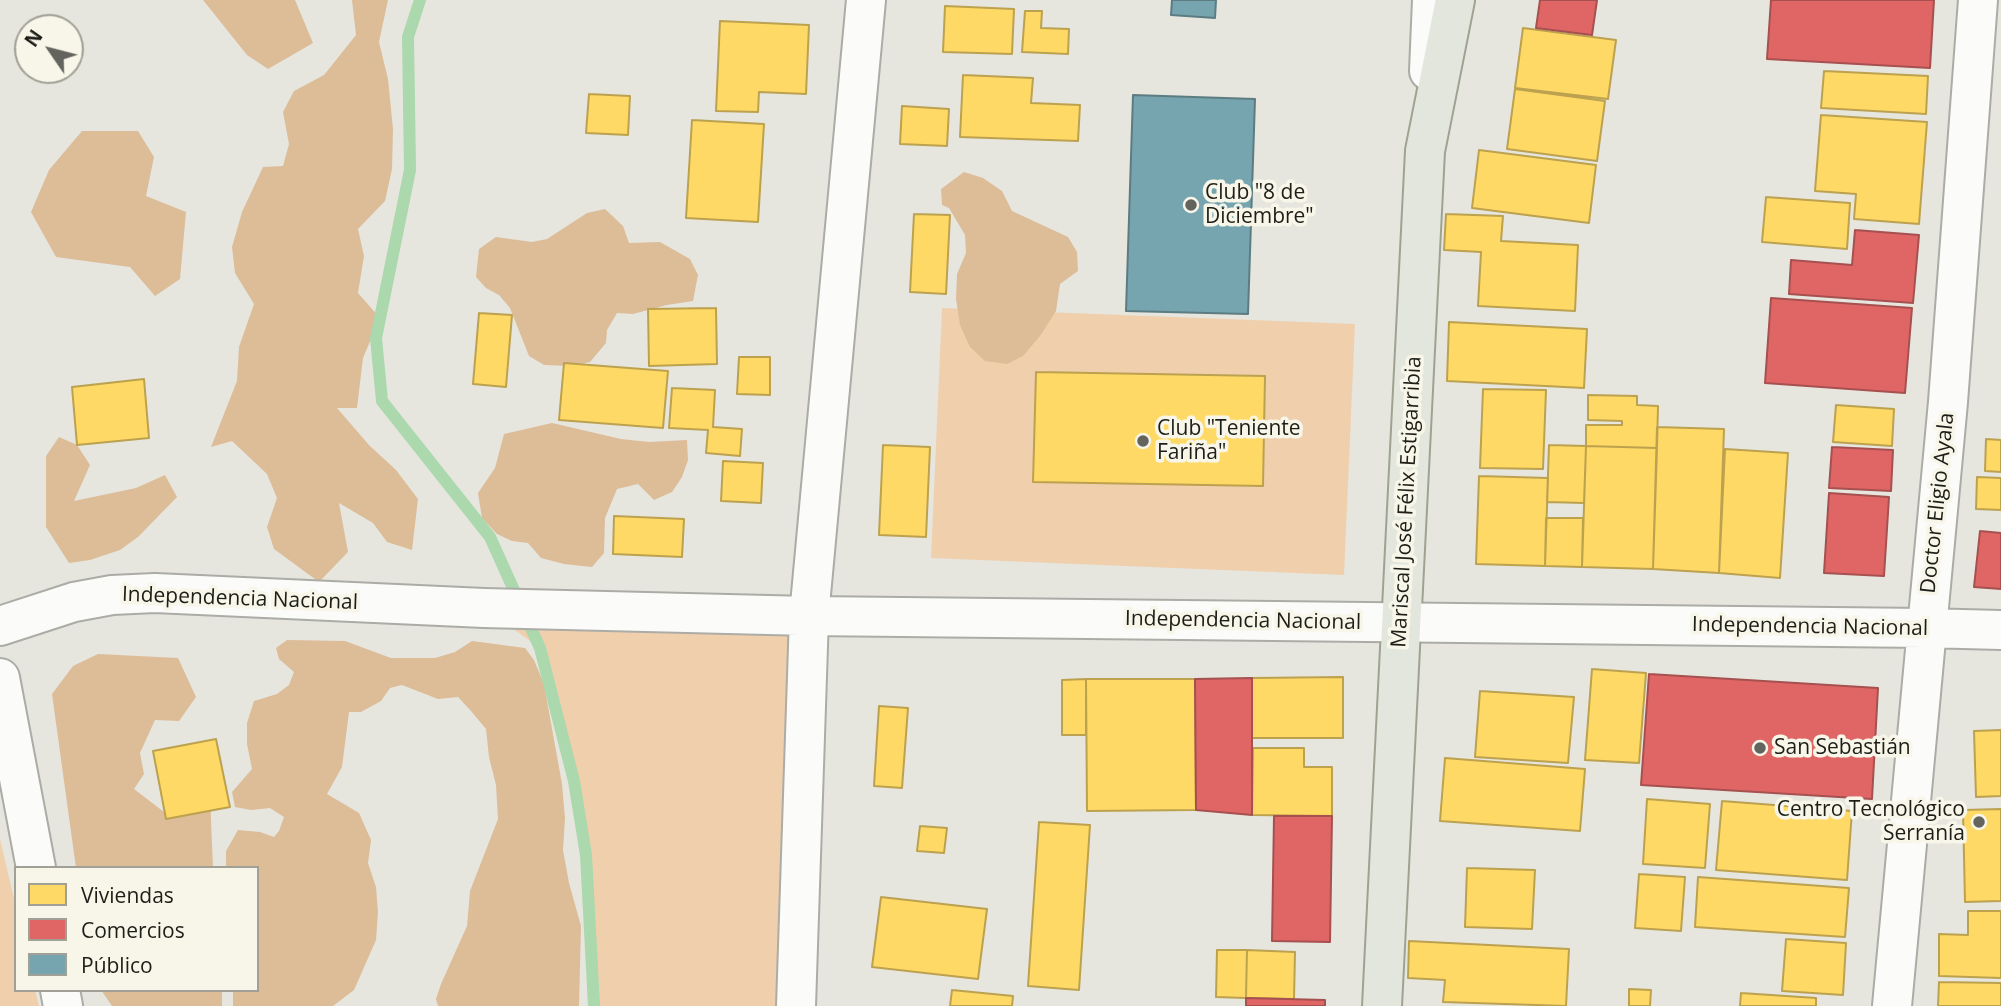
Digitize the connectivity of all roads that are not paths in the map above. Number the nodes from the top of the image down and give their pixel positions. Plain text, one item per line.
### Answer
1 (866, 0) edge
2 (1432, 0) edge
3 (1455, 0) edge
4 (1978, 0) edge
5 (1425, 151) junction
6 (809, 616) junction
7 (1401, 623) junction
8 (0, 626) edge
9 (1926, 628) junction
10 (2001, 630) edge
11 (0, 678) edge
12 (8, 763) edge
13 (35, 866) edge
14 (796, 1006) edge
15 (1382, 1006) edge
16 (1892, 1006) edge

1 - 6 street
2 - 5 street
3 - 5 main road, Mariscal José Félix Estigarribia
4 - 9 street, Doctor Eligio Ayala
5 - 7 main road, Mariscal José Félix Estigarribia
6 - 7 street, Independencia Nacional
6 - 8 street, Independencia Nacional
6 - 14 street
7 - 9 street, Independencia Nacional
7 - 15 main road, Mariscal José Félix Estigarribia
9 - 10 street, Independencia Nacional
9 - 16 street, Doctor Eligio Ayala
11 - 12 street
12 - 13 street

